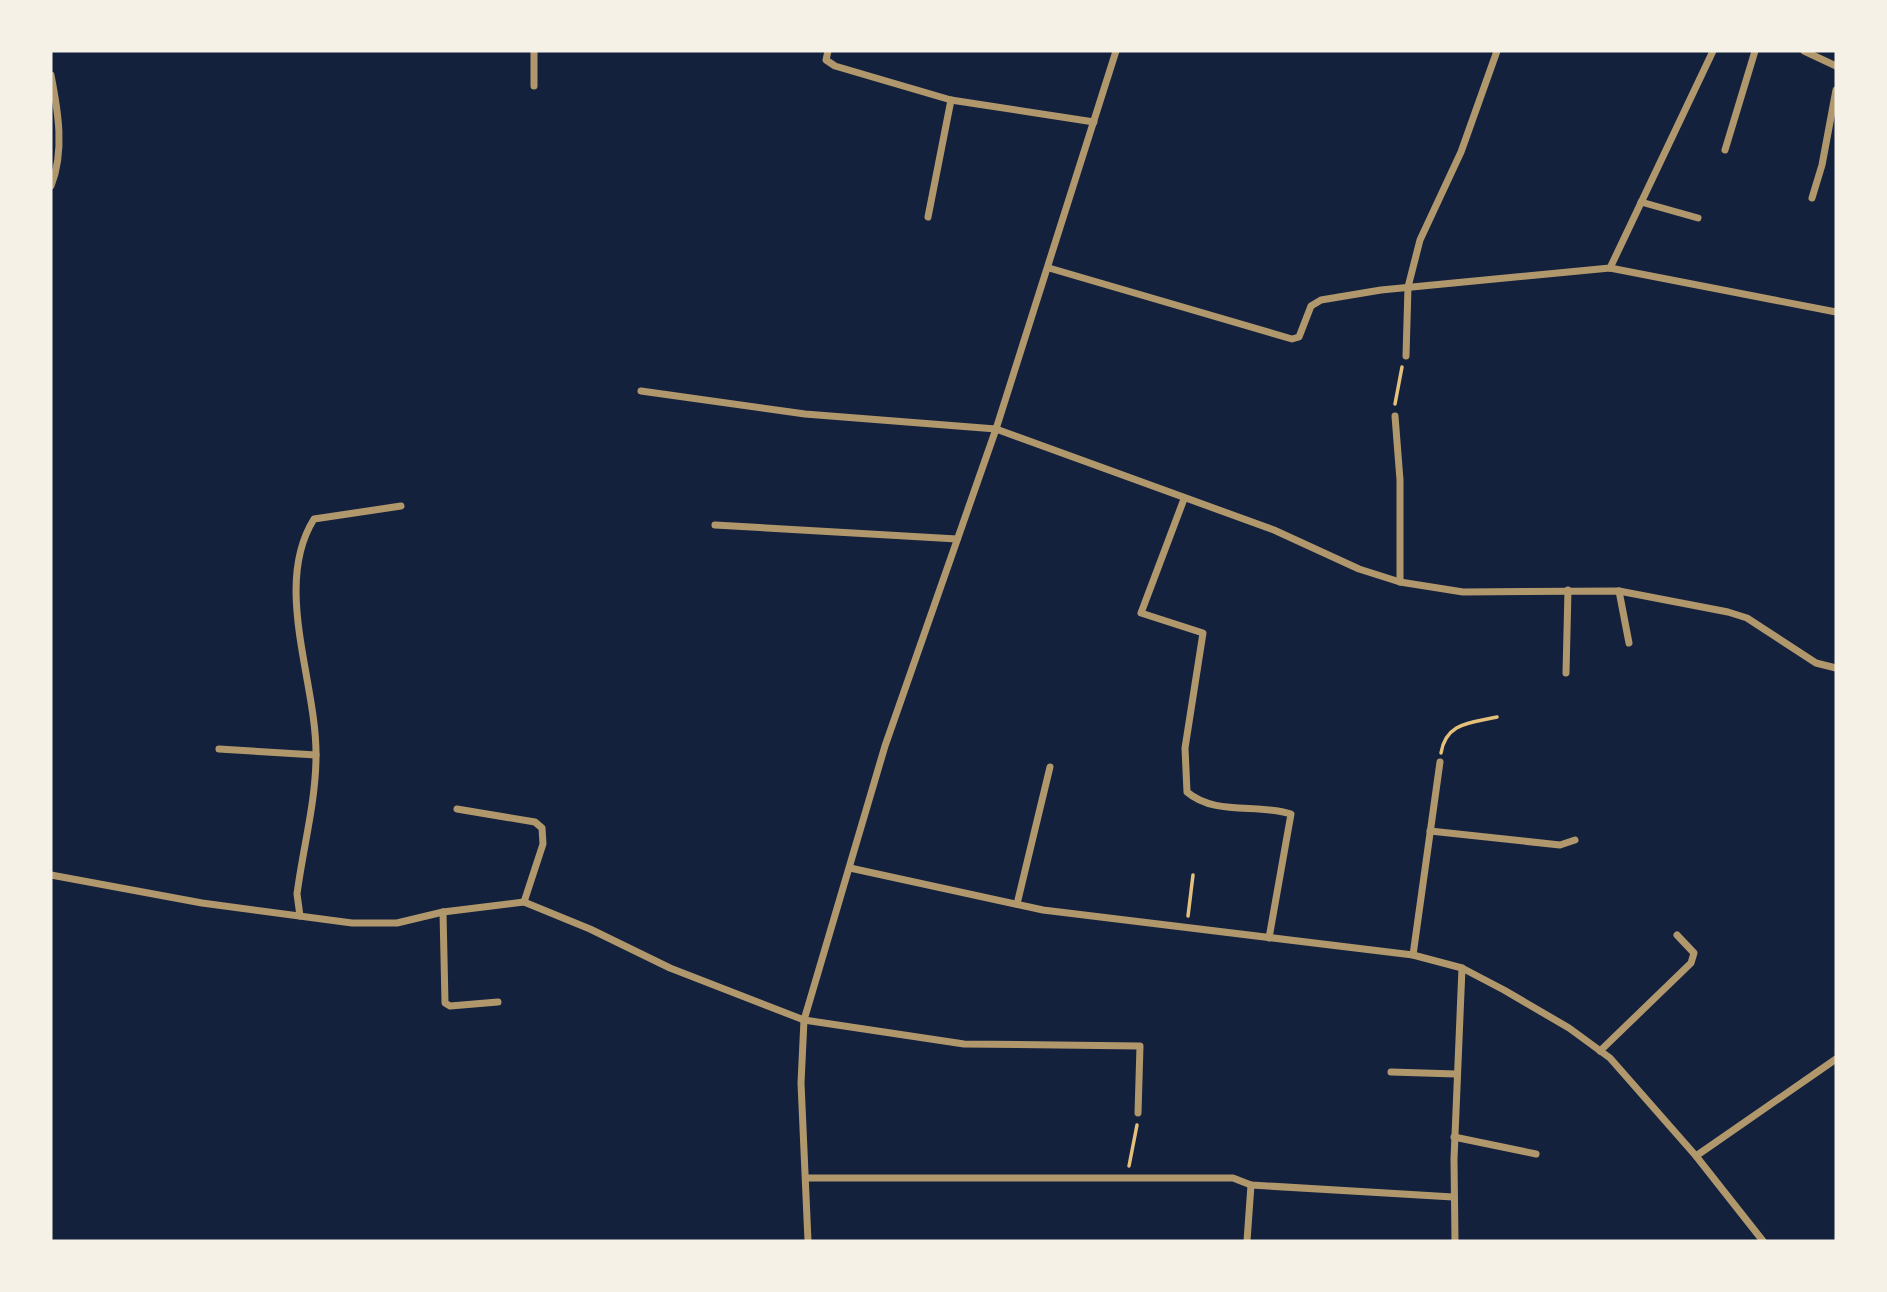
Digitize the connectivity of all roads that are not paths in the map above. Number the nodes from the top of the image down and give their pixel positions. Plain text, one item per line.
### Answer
1 (534, 51) edge
2 (828, 51) edge
3 (1116, 51) edge
4 (1497, 51) edge
5 (1713, 51) edge
6 (1755, 51) edge
7 (1804, 51) edge
8 (1836, 66) edge
9 (51, 75) edge
10 (534, 86) dead end
11 (1836, 90) edge
12 (951, 100) junction
13 (1094, 122) junction
14 (1725, 150) dead end
15 (51, 186) edge
16 (1812, 198) dead end
17 (1641, 202) junction
18 (928, 217) dead end
19 (1698, 218) dead end
20 (1049, 268) junction
21 (1610, 268) junction
22 (1408, 288) junction
23 (1836, 313) edge
24 (1406, 356) road end
25 (641, 391) dead end
26 (1395, 416) road end
27 (996, 429) junction
28 (1184, 499) junction
29 (401, 506) dead end
30 (715, 525) dead end
31 (957, 539) junction
32 (1400, 582) junction
33 (1568, 590) junction
34 (1619, 591) junction
35 (1629, 643) dead end
36 (1836, 668) edge
37 (1566, 673) dead end
38 (219, 749) dead end
39 (316, 755) junction
40 (1440, 762) road end
41 (1050, 766) dead end
42 (457, 809) dead end
43 (1430, 831) junction
44 (1575, 839) dead end
45 (850, 869) junction
46 (51, 875) edge
47 (524, 902) junction
48 (1017, 904) junction
49 (443, 912) junction
50 (300, 916) junction
51 (1677, 935) dead end
52 (1269, 938) junction
53 (1413, 955) junction
54 (1462, 968) junction
55 (498, 1002) dead end
56 (804, 1020) junction
57 (1600, 1051) junction
58 (1836, 1059) edge
59 (1391, 1072) dead end
60 (1456, 1074) junction
61 (1138, 1113) road end
62 (1454, 1137) junction
63 (1536, 1154) dead end
64 (1696, 1156) junction
65 (807, 1178) junction
66 (1251, 1185) junction
67 (1453, 1197) junction
68 (808, 1241) edge
69 (1247, 1241) edge
70 (1455, 1241) edge
71 (1763, 1241) edge

1 - 10 street
2 - 12 street
3 - 13 street
4 - 22 street
5 - 17 street
6 - 14 street
7 - 8 street
9 - 15 street
11 - 16 street
12 - 13 street
12 - 18 street
13 - 20 street
17 - 19 street
17 - 21 street
20 - 22 street
20 - 27 street
21 - 22 street
21 - 23 street
22 - 24 street
25 - 27 street
26 - 32 street
27 - 28 street
27 - 31 street
28 - 32 street
28 - 52 street
29 - 39 street
30 - 31 street
31 - 45 street
32 - 33 street
33 - 34 street
33 - 37 street
34 - 35 street
34 - 36 street
38 - 39 street
39 - 50 street
40 - 43 street
41 - 48 street
42 - 47 street
43 - 44 street
43 - 53 street
45 - 48 street
45 - 56 street
46 - 50 street
47 - 49 street
47 - 56 street
48 - 52 street
49 - 50 street
49 - 55 street
51 - 57 street
52 - 53 street
53 - 54 street
54 - 57 street
54 - 60 street
56 - 61 street
56 - 65 street
57 - 64 street
58 - 64 street
59 - 60 street
60 - 62 street
62 - 63 street
62 - 67 street
64 - 71 street
65 - 66 street
65 - 68 street
66 - 67 street
66 - 69 street
67 - 70 street

